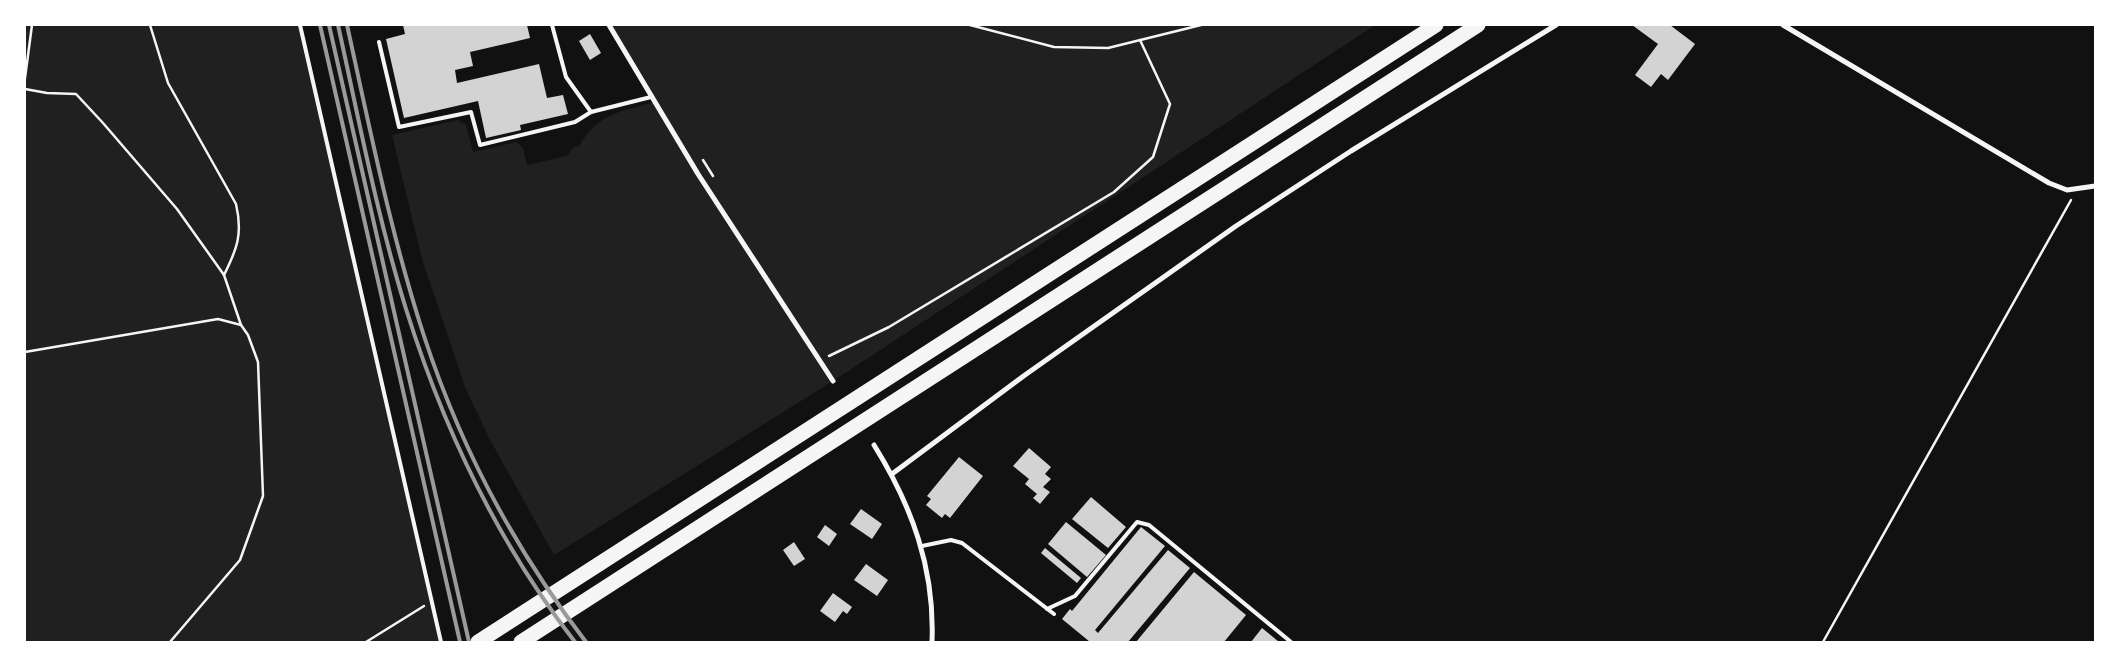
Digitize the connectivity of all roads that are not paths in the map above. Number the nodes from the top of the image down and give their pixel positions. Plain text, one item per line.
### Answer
1 (300, 25) edge
2 (552, 25) edge
3 (609, 25) edge
4 (1436, 25) edge
5 (1478, 25) edge
6 (1556, 25) edge
7 (1784, 25) edge
8 (379, 42) dead end
9 (651, 96) junction
10 (590, 112) junction
11 (2095, 186) edge
12 (833, 380) dead end
13 (874, 445) dead end
14 (892, 474) junction
15 (922, 546) junction
16 (1047, 609) junction
17 (1054, 614) dead end
18 (480, 640) edge
19 (441, 642) edge
20 (521, 642) edge
21 (932, 642) edge
22 (1291, 642) edge

1 - 19 lane
2 - 10 lane
3 - 9 street
4 - 18 highway
5 - 20 highway
6 - 14 street
7 - 11 street
8 - 10 lane
9 - 10 lane
9 - 12 street
13 - 14 street
14 - 15 street
15 - 16 lane
15 - 21 street
16 - 17 lane
16 - 22 lane

